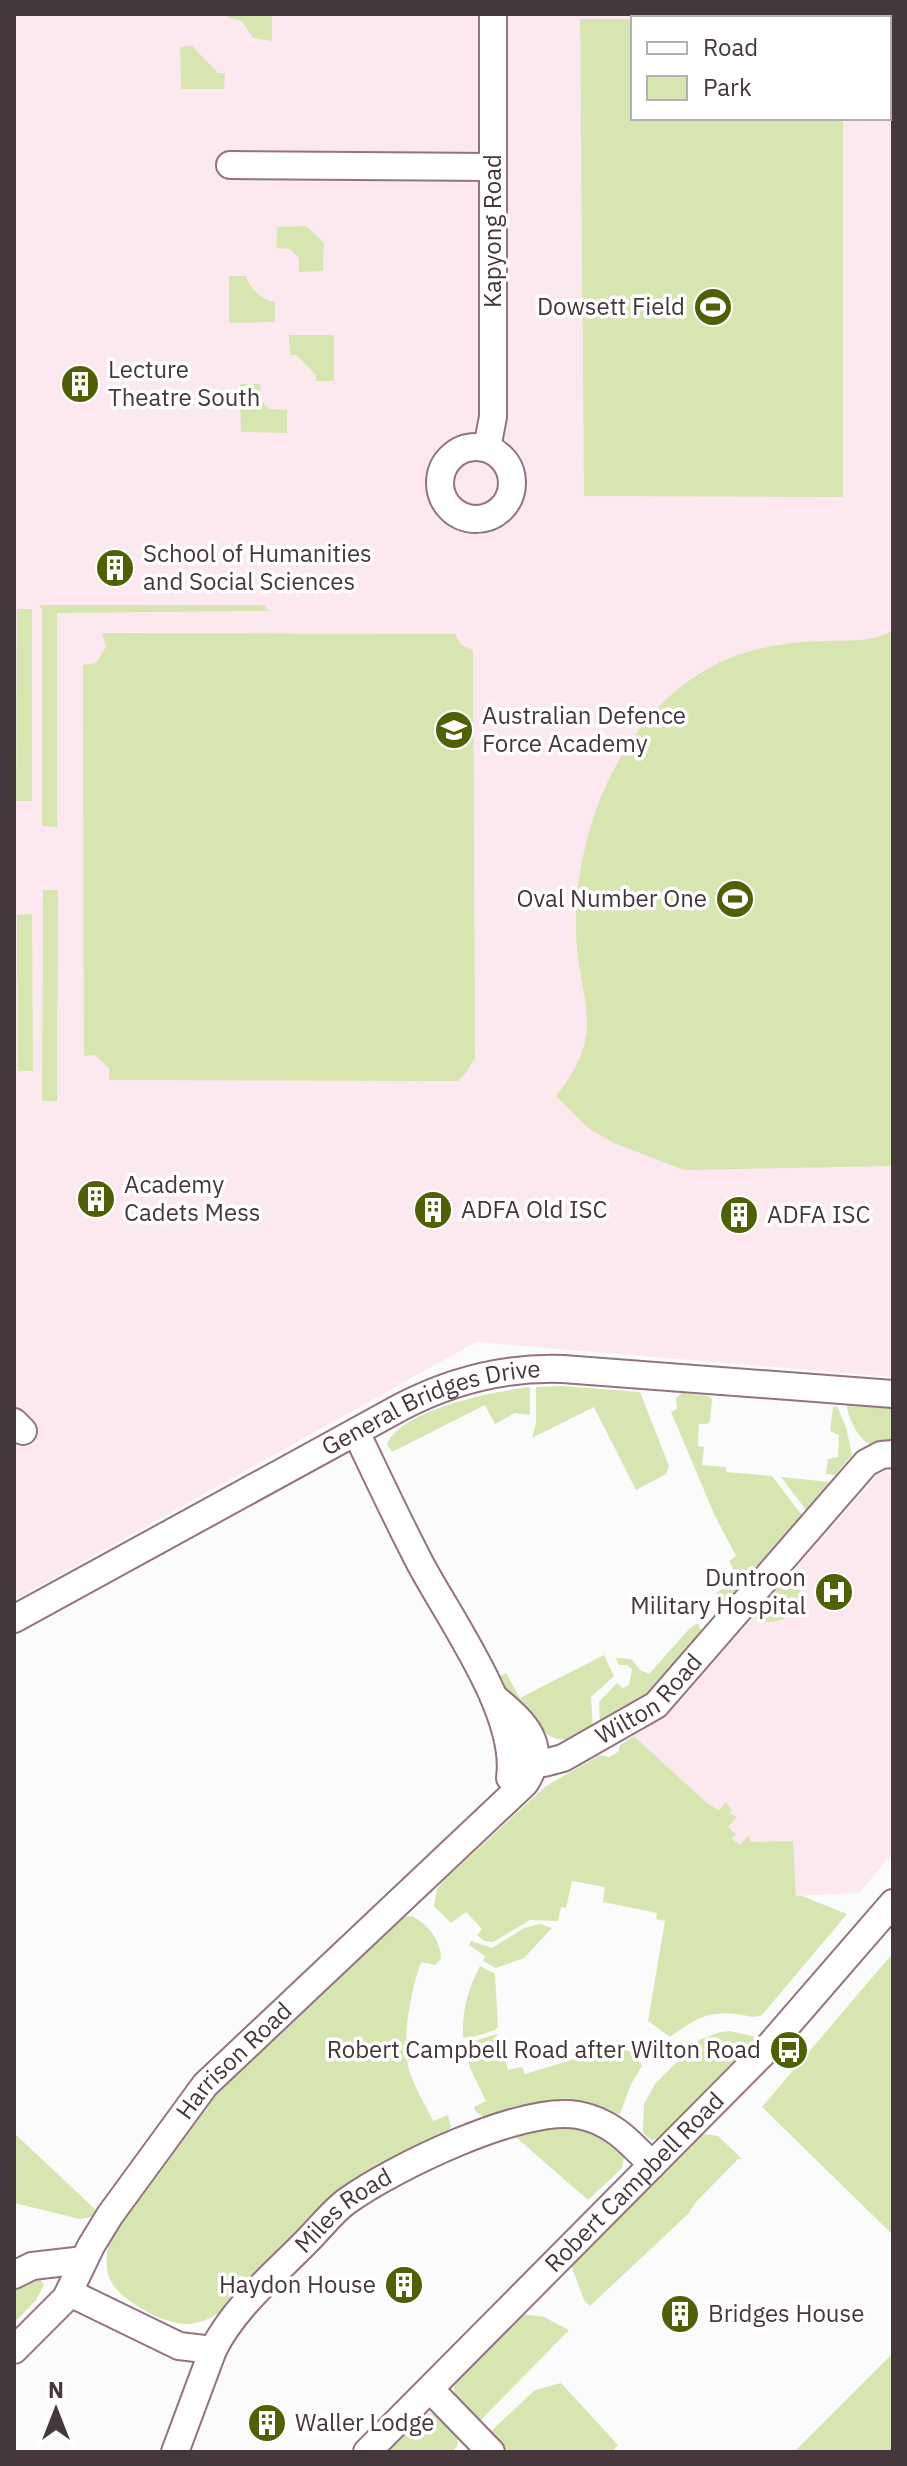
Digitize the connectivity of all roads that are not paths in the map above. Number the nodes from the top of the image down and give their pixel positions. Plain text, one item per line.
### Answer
1 (493, 14) edge
2 (230, 165) dead end
3 (493, 167) junction
4 (487, 448) dead end
5 (893, 1394) edge
6 (356, 1432) junction
7 (893, 1454) edge
8 (14, 1619) edge
9 (523, 1761) junction
10 (893, 1903) edge
11 (652, 2165) junction
12 (84, 2260) junction
13 (14, 2275) edge
14 (70, 2293) junction
15 (14, 2350) edge
16 (213, 2350) junction
17 (430, 2389) junction
18 (175, 2452) edge
19 (367, 2452) edge
20 (491, 2452) edge

1 - 3 street, Kapyong Road
2 - 3 street
3 - 4 street, Kapyong Road
5 - 6 street, General Bridges Drive
6 - 8 street, General Bridges Drive
6 - 9 street
7 - 9 street, Wilton Road
9 - 12 street, Harrison Road
10 - 11 street, Robert Campbell Road
11 - 16 street, Miles Road
11 - 17 street, Robert Campbell Road
12 - 13 street
12 - 14 street, Harrison Road
14 - 15 street, Harrison Road
14 - 16 street
16 - 18 street, Miles Road
17 - 19 street, Robert Campbell Road
17 - 20 street

